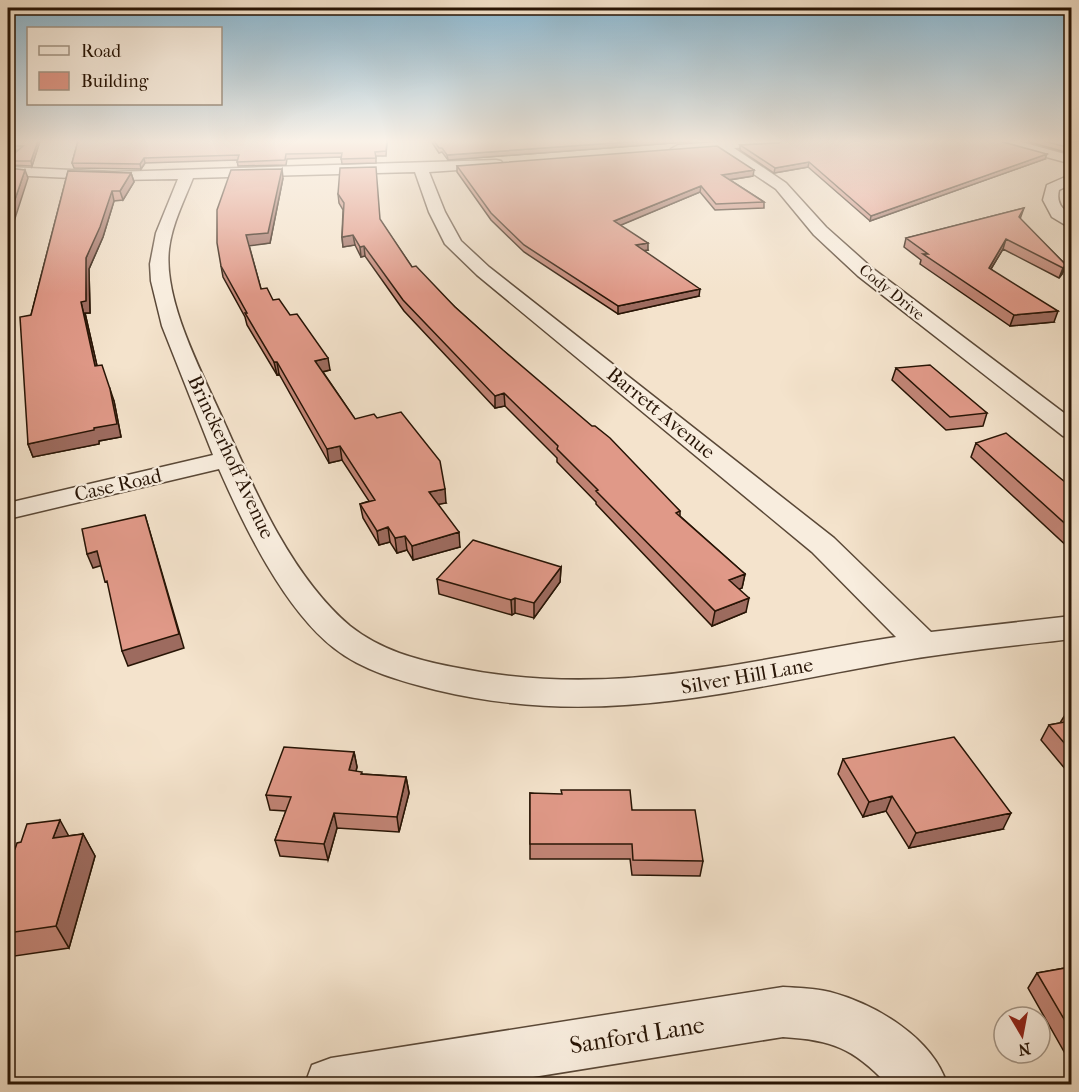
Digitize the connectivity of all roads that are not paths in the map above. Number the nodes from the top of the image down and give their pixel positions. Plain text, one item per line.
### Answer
1 (180, 192) edge
2 (429, 192) edge
3 (786, 192) edge
4 (1051, 192) edge
5 (1071, 224) edge
6 (1071, 431) edge
7 (229, 459) junction
8 (8, 511) edge
9 (1071, 627) edge
10 (924, 645) junction
11 (422, 674) joint
12 (331, 1084) edge
13 (921, 1084) edge

1 - 7 street, Brinckerhoff Avenue
2 - 10 street, Barrett Avenue
3 - 6 street, Cody Drive
4 - 5 street
7 - 8 street, Case Road
7 - 11 street, Brinckerhoff Avenue
9 - 10 street, Silver Hill Lane
10 - 11 street, Silver Hill Lane
12 - 13 street, Sanford Lane

